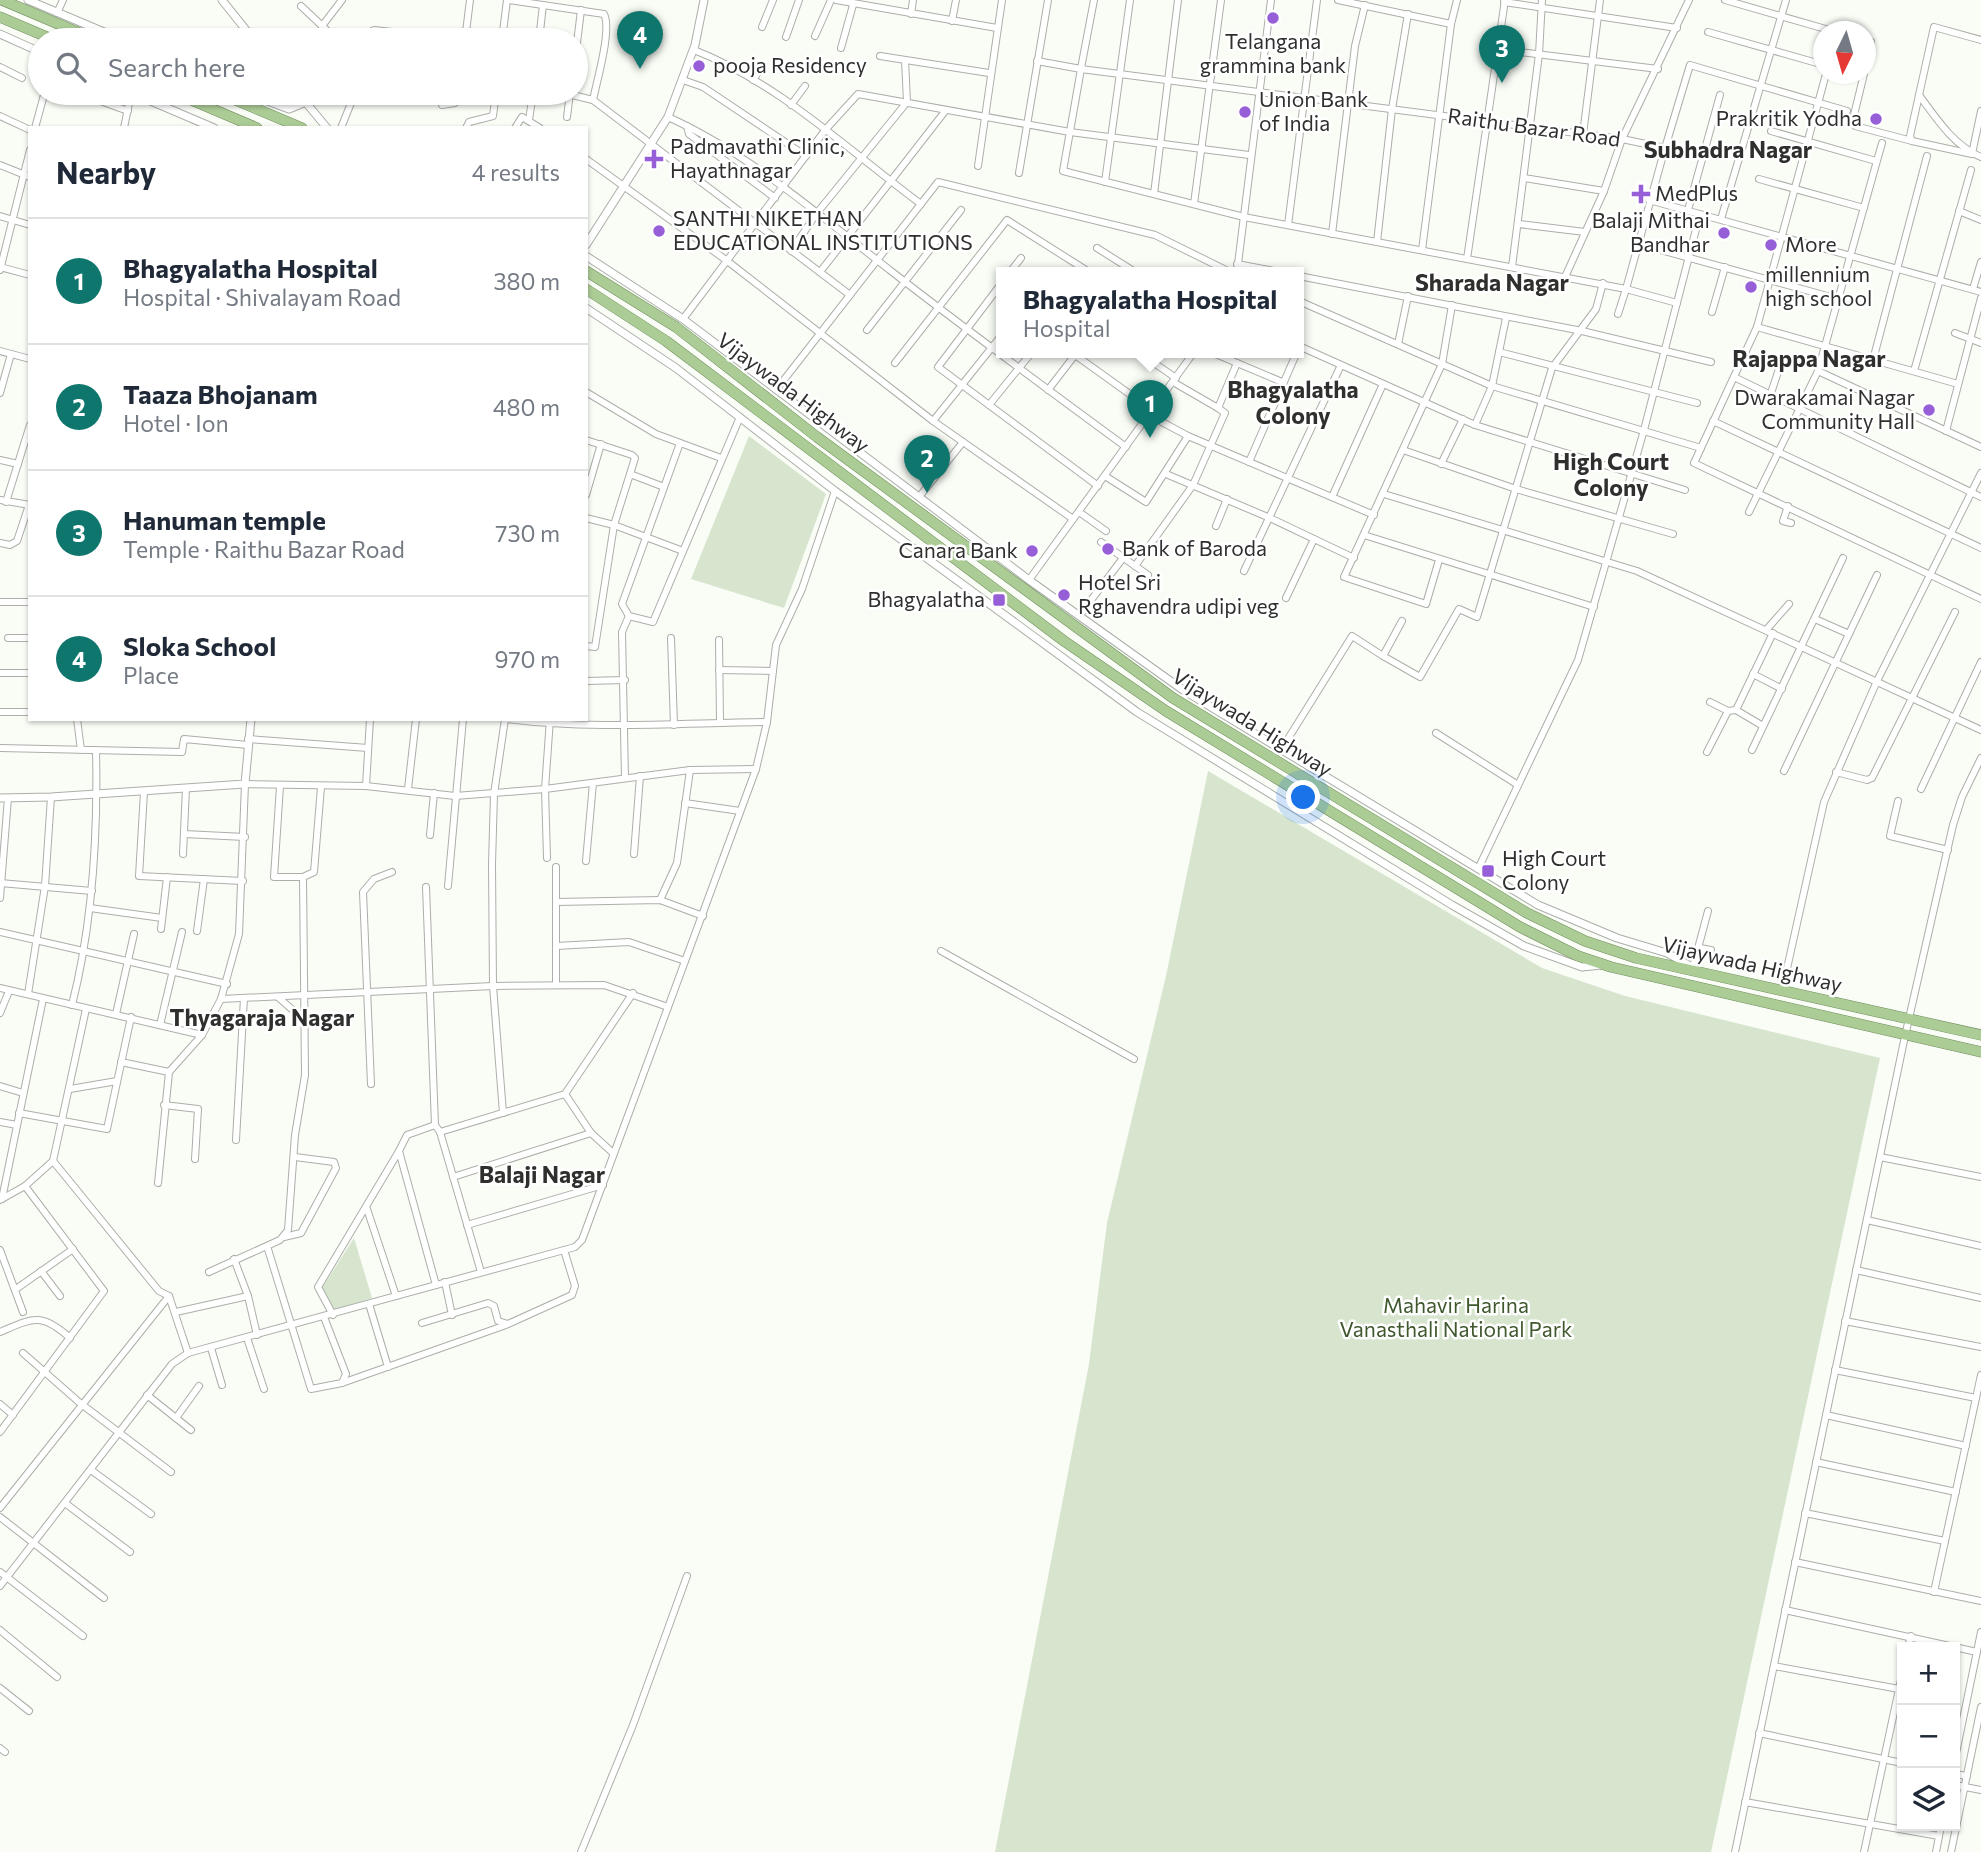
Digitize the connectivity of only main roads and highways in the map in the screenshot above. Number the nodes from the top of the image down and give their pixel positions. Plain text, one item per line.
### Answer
1 (2, 0) edge
2 (0, 17) edge
3 (68, 28) edge
4 (28, 29) edge
5 (203, 105) edge
6 (247, 105) edge
7 (252, 126) edge
8 (297, 126) edge
9 (588, 272) edge
10 (588, 290) edge
11 (714, 357) junction
12 (704, 370) junction
13 (1981, 1035) edge
14 (1981, 1052) edge

1 - 3 highway
2 - 4 highway
5 - 7 highway
6 - 8 highway
9 - 11 highway, Vijaywada Highway
10 - 12 highway, Vijaywada Highway
11 - 12 highway
11 - 13 highway, Vijaywada Highway
12 - 14 highway, Vijaywada Highway

